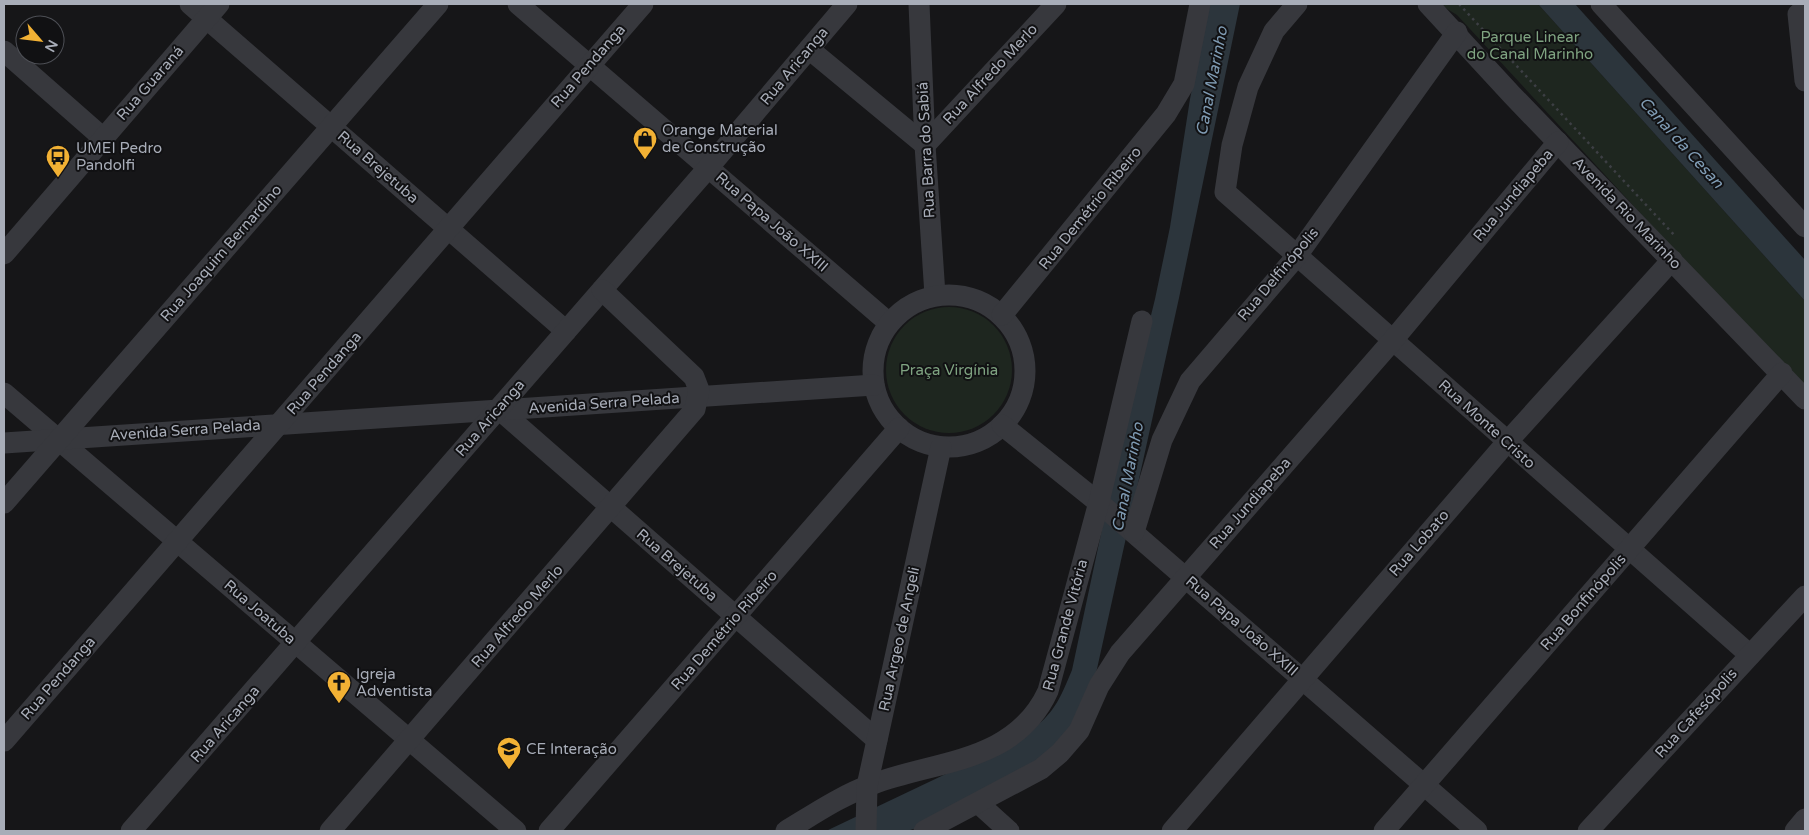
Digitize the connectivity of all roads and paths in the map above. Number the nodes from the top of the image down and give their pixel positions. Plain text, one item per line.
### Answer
1 (190, 4) edge
2 (438, 4) edge
3 (518, 4) edge
4 (643, 4) edge
5 (919, 4) edge
6 (1056, 4) edge
7 (1200, 4) edge
8 (1297, 4) edge
9 (1428, 4) edge
10 (1459, 4) edge
11 (1601, 4) edge
12 (844, 5) edge
13 (213, 11) edge
14 (1798, 14) edge
15 (1457, 32) junction
16 (808, 49) junction
17 (4, 51) edge
18 (589, 65) junction
19 (1805, 73) edge
20 (331, 127) junction
21 (103, 138) junction
22 (1558, 142) junction
23 (925, 145) junction
24 (708, 168) junction
25 (1805, 226) edge
26 (448, 228) junction
27 (1676, 238) dead end
28 (4, 254) edge
29 (1296, 257) junction
30 (1672, 260) junction
31 (602, 290) junction
32 (935, 295) junction
33 (1002, 315) junction
34 (1142, 320) dead end
35 (889, 323) junction
36 (566, 331) junction
37 (1393, 340) junction
38 (1782, 373) junction
39 (874, 385) junction
40 (4, 393) edge
41 (699, 397) junction
42 (1805, 399) edge
43 (498, 410) junction
44 (279, 424) junction
45 (1002, 425) junction
46 (899, 428) junction
47 (59, 440) junction
48 (1507, 442) junction
49 (4, 443) edge
50 (941, 447) junction
51 (4, 503) edge
52 (1101, 504) junction
53 (611, 507) junction
54 (1131, 530) junction
55 (177, 541) junction
56 (1629, 549) junction
57 (1184, 577) junction
58 (1805, 596) edge
59 (736, 616) junction
60 (296, 643) junction
61 (1750, 655) junction
62 (1302, 678) junction
63 (409, 740) junction
64 (877, 740) junction
65 (4, 741) edge
66 (1423, 786) junction
67 (866, 795) junction
68 (978, 803) junction
69 (1805, 819) edge
70 (131, 831) edge
71 (330, 831) edge
72 (516, 831) edge
73 (549, 831) edge
74 (786, 831) edge
75 (866, 831) edge
76 (924, 831) edge
77 (1009, 831) edge
78 (1172, 831) edge
79 (1384, 831) edge
80 (1477, 831) edge
81 (1588, 831) edge
82 (1795, 831) edge

1 - 13 street, Rua Brejetuba
2 - 20 street, Rua Joaquim Bernardino
3 - 18 street, Rua Papa João XXIII
4 - 18 street, Rua Pendanga
5 - 23 street, Rua Barra do Sabiá
6 - 23 street, Rua Alfredo Merlo
7 - 33 street, Rua Demétrio Ribeiro
8 - 29 street, Rua Monte Cristo
9 - 15 street, Avenida Rio Marinho
10 - 27 path
11 - 25 street
12 - 16 street, Rua Aricanga
13 - 20 street, Rua Brejetuba
13 - 21 street, Rua Guaraná
14 - 19 street
15 - 22 street, Avenida Rio Marinho
15 - 29 street, Rua Delfinópolis
16 - 23 street
16 - 24 street, Rua Aricanga
17 - 21 street
18 - 24 street, Rua Papa João XXIII
18 - 26 street, Rua Pendanga
20 - 26 street, Rua Brejetuba
20 - 47 street, Rua Joaquim Bernardino
21 - 28 street, Rua Guaraná
22 - 30 street, Avenida Rio Marinho
22 - 37 street, Rua Jundiapeba
23 - 32 street, Rua Barra do Sabiá
24 - 31 street, Rua Aricanga
24 - 35 street, Rua Papa João XXIII
26 - 36 street, Rua Brejetuba
26 - 44 street, Rua Pendanga
29 - 37 street, Rua Monte Cristo
29 - 54 street, Rua Delfinópolis
30 - 38 street, Avenida Rio Marinho
30 - 48 street, Rua Lobato
31 - 36 street, Rua Aricanga
31 - 41 street
32 - 33 street
32 - 35 street
33 - 45 street
34 - 52 street, Rua Grande Vitória
35 - 39 street
36 - 43 street, Rua Aricanga
37 - 48 street, Rua Monte Cristo
37 - 57 street, Rua Jundiapeba
38 - 42 street, Avenida Rio Marinho
38 - 56 street, Rua Bonfinópolis
39 - 41 street, Avenida Serra Pelada
39 - 46 street
40 - 47 street, Rua Joatuba
41 - 43 street, Avenida Serra Pelada
41 - 53 street, Rua Alfredo Merlo
43 - 44 street, Avenida Serra Pelada
43 - 53 street, Rua Brejetuba
43 - 60 street, Rua Aricanga
44 - 47 street, Avenida Serra Pelada
44 - 55 street, Rua Pendanga
45 - 50 street
45 - 52 street, Rua Papa João XXIII
46 - 50 street
46 - 59 street, Rua Demétrio Ribeiro
47 - 49 street, Avenida Serra Pelada
47 - 51 street, Rua Joaquim Bernardino
47 - 55 street, Rua Joatuba
48 - 56 street, Rua Monte Cristo
48 - 62 street, Rua Lobato
50 - 64 street, Rua Argeo de Angeli
52 - 54 street, Rua Papa João XXIII
52 - 67 street, Rua Grande Vitória
53 - 59 street, Rua Brejetuba
53 - 63 street, Rua Alfredo Merlo
54 - 57 street, Rua Papa João XXIII
55 - 60 street, Rua Joatuba
55 - 65 street, Rua Pendanga
56 - 61 street, Rua Monte Cristo
56 - 66 street, Rua Bonfinópolis
57 - 62 street, Rua Papa João XXIII
57 - 68 street, Rua Jundiapeba
58 - 61 street, Rua Cafesópolis
59 - 64 street, Rua Brejetuba
59 - 73 street, Rua Demétrio Ribeiro
60 - 63 street, Rua Joatuba
60 - 70 street, Rua Aricanga
61 - 81 street, Rua Cafesópolis
62 - 66 street, Rua Papa João XXIII
62 - 78 street, Rua Lobato
63 - 71 street, Rua Alfredo Merlo
63 - 72 street, Rua Joatuba
64 - 67 street, Rua Argeo de Angeli
66 - 79 street, Rua Bonfinópolis
66 - 80 street, Rua Papa João XXIII
67 - 74 street, Rua Grande Vitória
67 - 75 street, Rua Argeo de Angeli
68 - 76 street, Rua Jundiapeba
68 - 77 street
69 - 82 street

